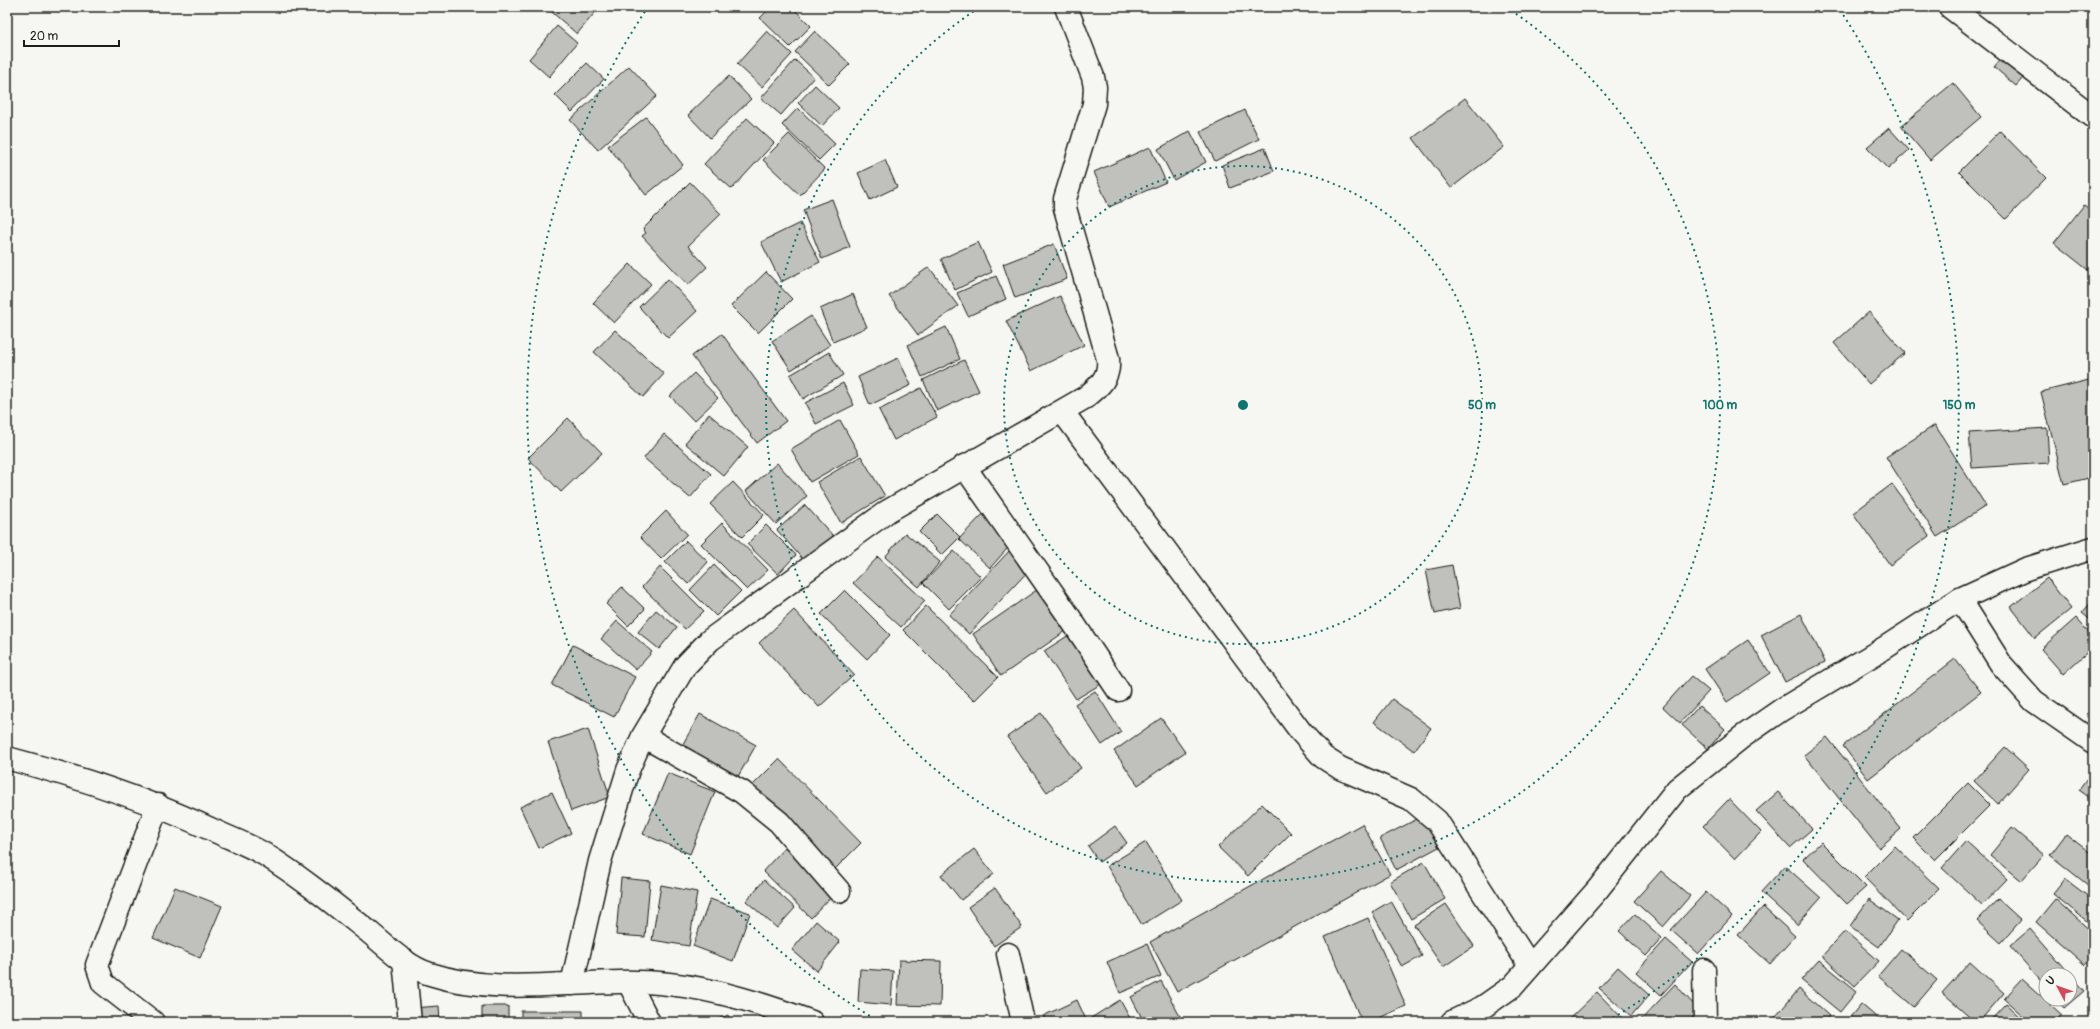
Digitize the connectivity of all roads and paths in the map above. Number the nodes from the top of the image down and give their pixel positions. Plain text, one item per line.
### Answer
1 (1066, 7) edge
2 (1950, 7) edge
3 (2093, 117) edge
4 (1062, 411) junction
5 (964, 466) junction
6 (2093, 548) edge
7 (1960, 599) junction
8 (1118, 690) dead end
9 (643, 736) junction
10 (2093, 742) edge
11 (7, 758) edge
12 (158, 805) junction
13 (839, 891) dead end
14 (1008, 954) dead end
15 (404, 960) junction
16 (1530, 966) junction
17 (1704, 970) dead end
18 (629, 983) junction
19 (572, 984) junction
20 (154, 1022) edge
21 (410, 1022) edge
22 (649, 1022) edge
23 (812, 1022) edge
24 (1023, 1022) edge
25 (1452, 1022) edge
26 (1705, 1022) edge

1 - 4 street
2 - 3 street
4 - 5 street
4 - 16 street
5 - 8 street
5 - 9 street
6 - 7 street
7 - 10 street
7 - 16 street
9 - 13 street
9 - 19 street
11 - 12 street
12 - 15 street
12 - 20 street
14 - 24 street
15 - 19 street
15 - 21 street
16 - 25 street
17 - 26 street
18 - 19 street
18 - 22 street
18 - 23 street

